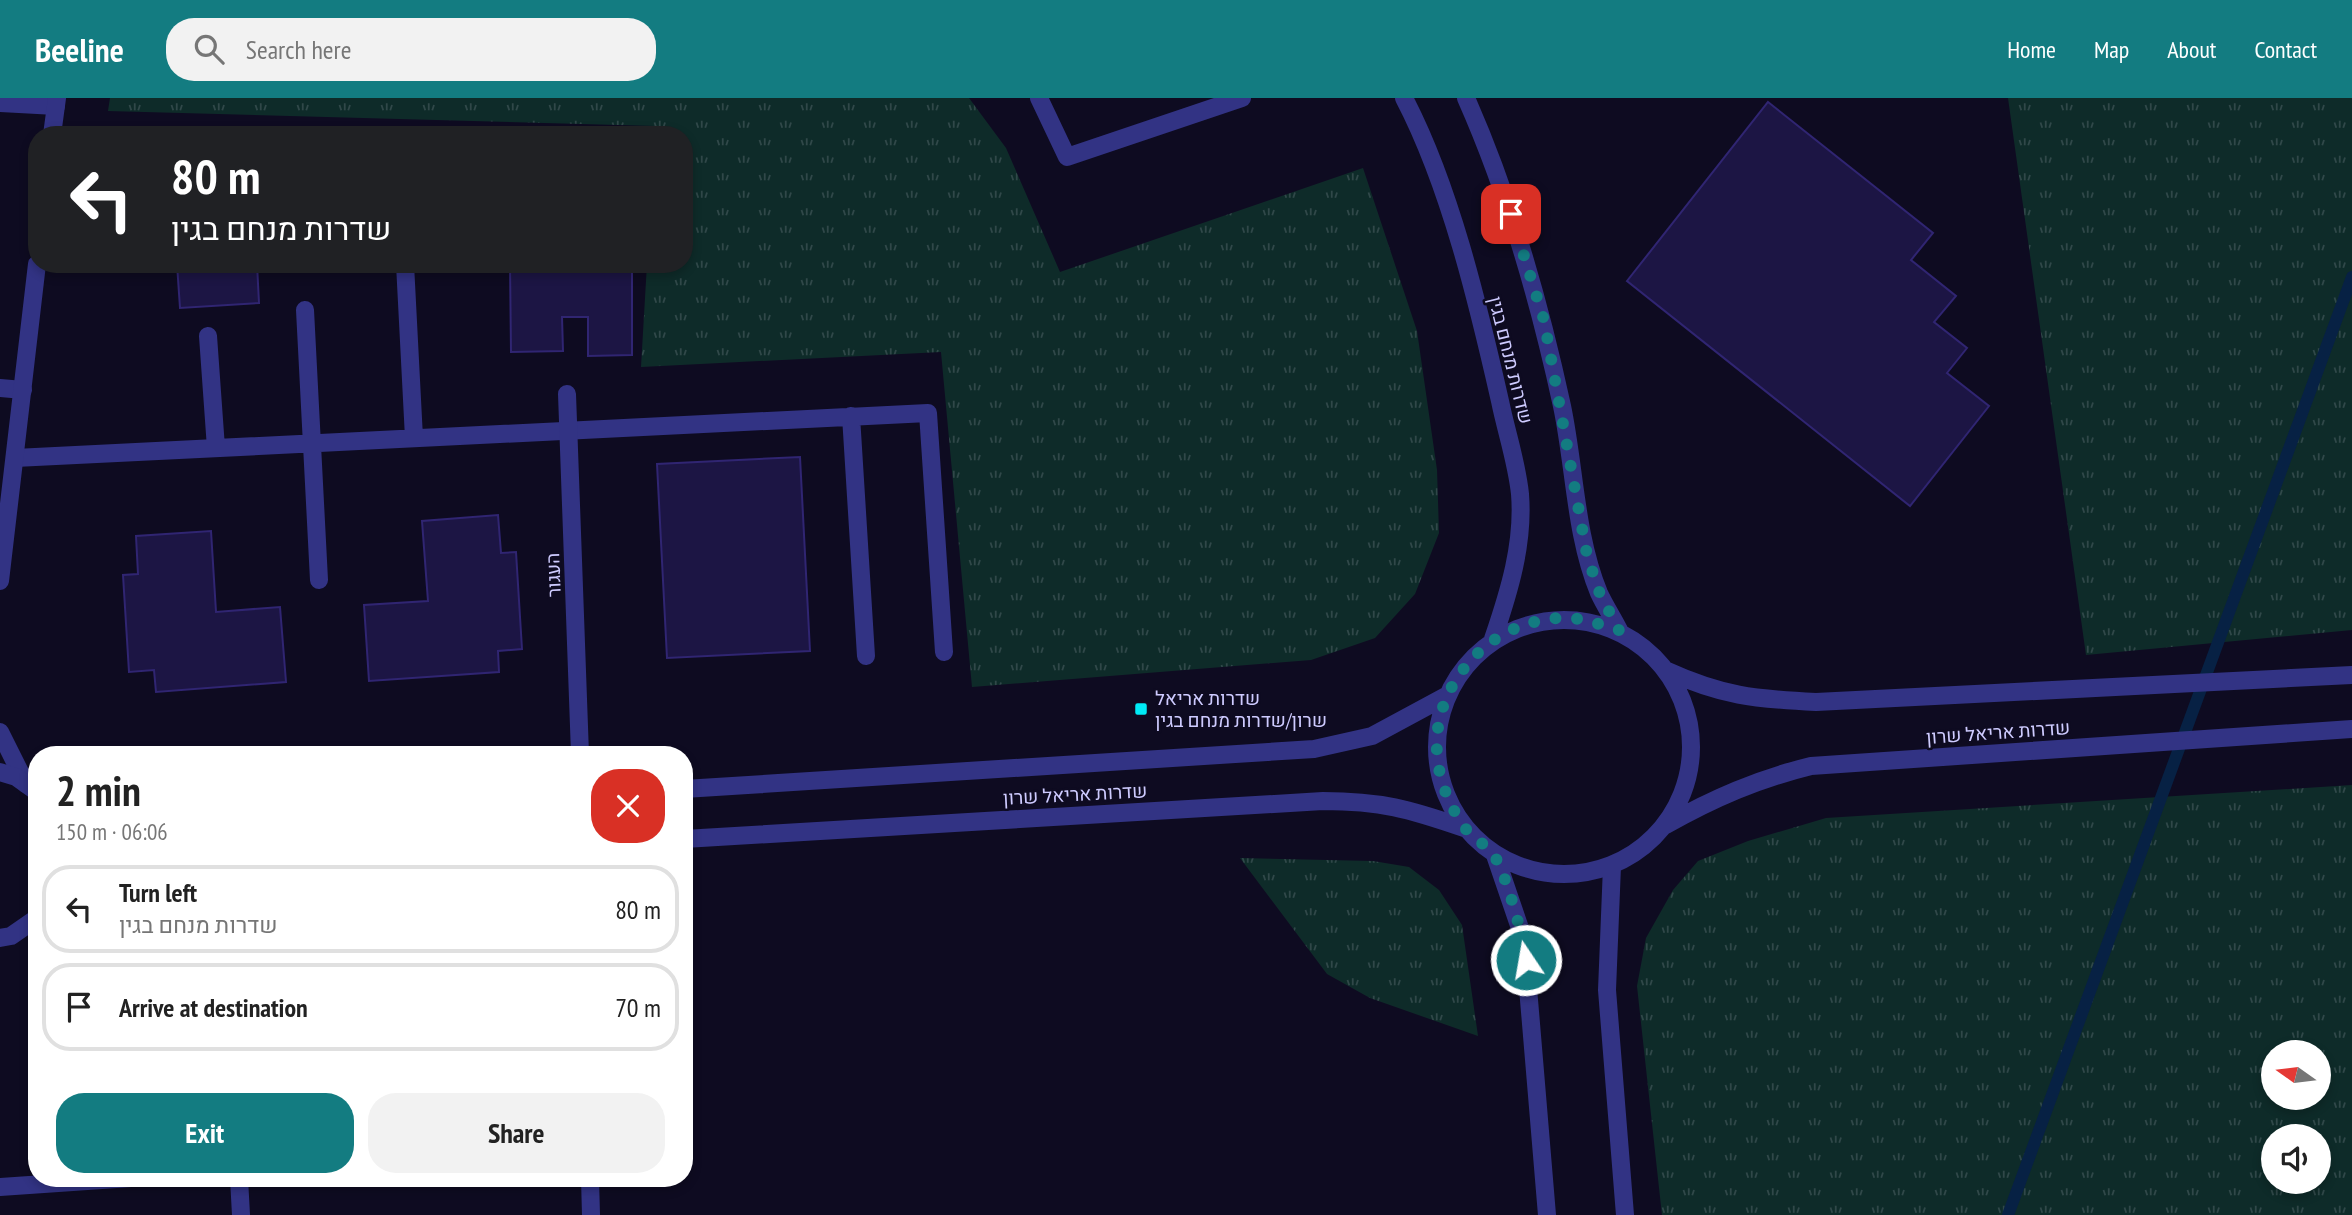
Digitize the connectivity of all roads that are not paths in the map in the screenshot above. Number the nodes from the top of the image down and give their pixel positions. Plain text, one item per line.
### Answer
1 (1039, 98) edge
2 (1242, 98) edge
3 (1404, 98) edge
4 (1466, 98) edge
5 (56, 102) edge
6 (0, 103) edge
7 (53, 126) edge
8 (36, 273) edge
9 (405, 273) edge
10 (306, 310) dead end
11 (208, 336) dead end
12 (0, 387) edge
13 (23, 390) junction
14 (567, 394) dead end
15 (851, 416) junction
16 (569, 430) junction
17 (414, 438) junction
18 (313, 443) junction
19 (216, 448) junction
20 (15, 458) junction
21 (319, 580) dead end
22 (0, 581) edge
23 (1619, 630) junction
24 (1493, 639) junction
25 (944, 652) dead end
26 (866, 656) dead end
27 (1664, 670) junction
28 (2352, 675) edge
29 (1448, 695) junction
30 (2352, 729) edge
31 (0, 732) edge
32 (580, 746) edge
33 (0, 772) edge
34 (28, 781) edge
35 (28, 786) edge
36 (693, 788) edge
37 (1464, 828) junction
38 (1660, 828) junction
39 (693, 838) edge
40 (1495, 855) junction
41 (1612, 866) junction
42 (28, 925) edge
43 (4, 940) edge
44 (28, 1185) edge
45 (0, 1187) edge
46 (240, 1187) edge
47 (590, 1187) edge
48 (242, 1215) edge
49 (591, 1215) edge
50 (1547, 1215) edge
51 (1625, 1215) edge

1 - 2 street
3 - 24 street, שדרות מנחם בגין
4 - 23 street, שדרות מנחם בגין
5 - 6 street
5 - 7 street
8 - 13 street
9 - 17 street
10 - 18 street
11 - 19 street
12 - 13 street
13 - 20 street
14 - 16 street, העגור
15 - 16 street
15 - 25 street
15 - 26 street
16 - 17 street
16 - 32 street, העגור
17 - 18 street
18 - 19 street
18 - 21 street
19 - 20 street
20 - 22 street
23 - 24 street
23 - 27 street
24 - 29 street
27 - 28 street, שדרות אריאל שרון
27 - 38 street
29 - 36 street, שדרות אריאל שרון
29 - 37 street
30 - 38 street, שדרות אריאל שרון
31 - 34 street
33 - 35 street
37 - 39 street, שדרות אריאל שרון
37 - 40 street
38 - 41 street
40 - 41 street
40 - 50 street
41 - 51 street
42 - 43 street
44 - 45 street
46 - 48 street
47 - 49 street

